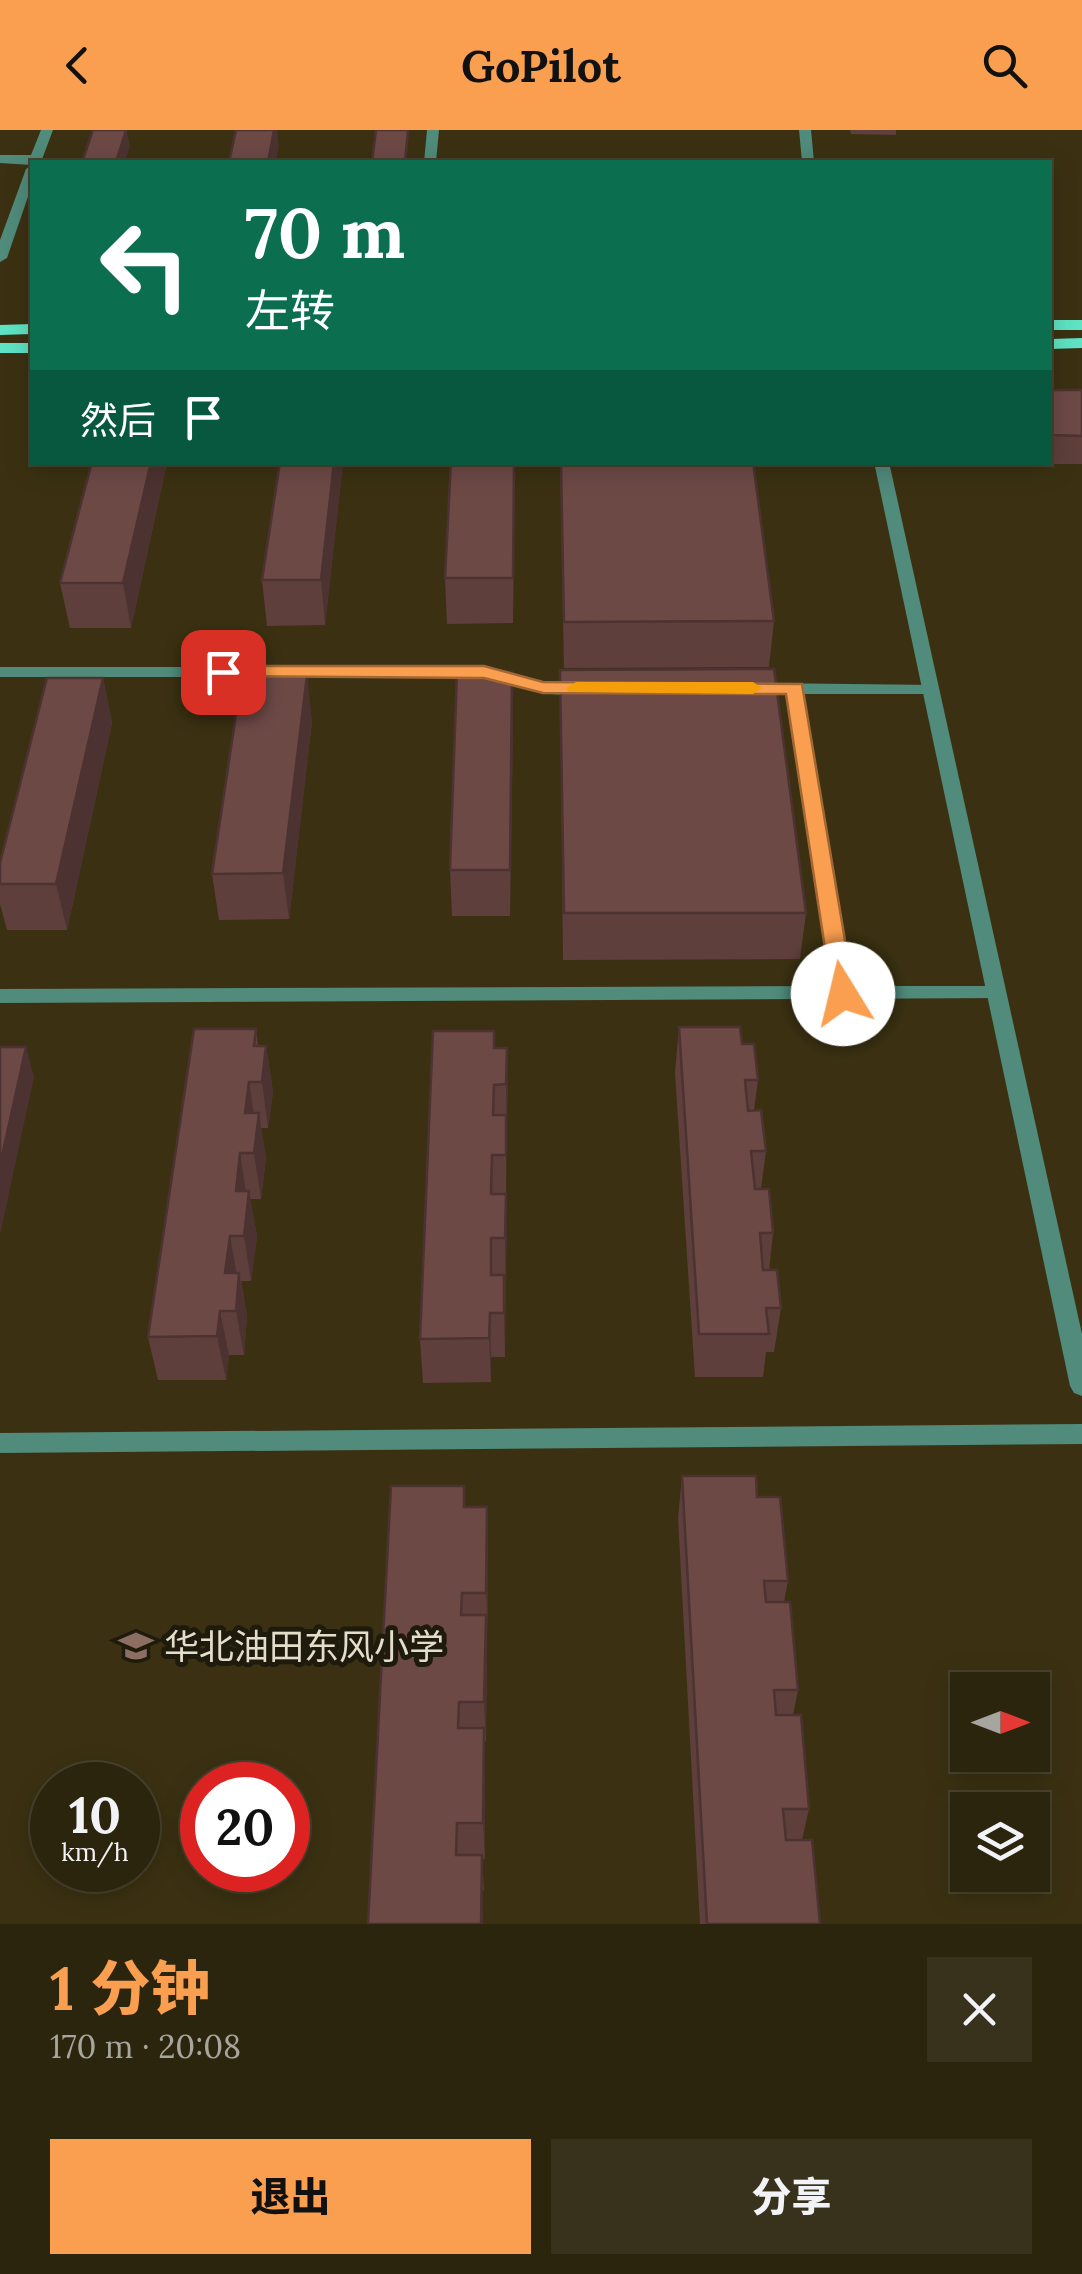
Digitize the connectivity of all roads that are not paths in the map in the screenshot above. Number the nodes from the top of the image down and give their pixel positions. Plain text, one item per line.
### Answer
1 (47, 130) edge
2 (433, 130) edge
3 (805, 130) edge
4 (0, 159) edge
5 (36, 160) edge
6 (430, 160) edge
7 (808, 160) edge
8 (30, 163) edge
9 (30, 177) edge
10 (0, 258) edge
11 (1052, 325) edge
12 (1082, 325) edge
13 (0, 330) edge
14 (30, 330) edge
15 (1052, 344) edge
16 (1082, 344) edge
17 (0, 348) edge
18 (30, 348) edge
19 (882, 465) edge
20 (0, 672) edge
21 (601, 688) edge
22 (736, 688) edge
23 (795, 688) junction
24 (930, 688) junction
25 (996, 993) junction
26 (843, 994) junction
27 (0, 996) edge
28 (1078, 1347) edge
29 (1082, 1386) edge
30 (1082, 1434) edge
31 (0, 1443) edge

1 - 5 street
2 - 6 street
3 - 7 street
4 - 8 street
9 - 10 street
11 - 12 main road
13 - 14 main road
15 - 16 main road
17 - 18 main road
19 - 24 street
20 - 21 street
22 - 23 street
23 - 24 street
23 - 26 street
24 - 25 street
25 - 26 street
25 - 28 street
26 - 27 street
28 - 29 street
30 - 31 street

